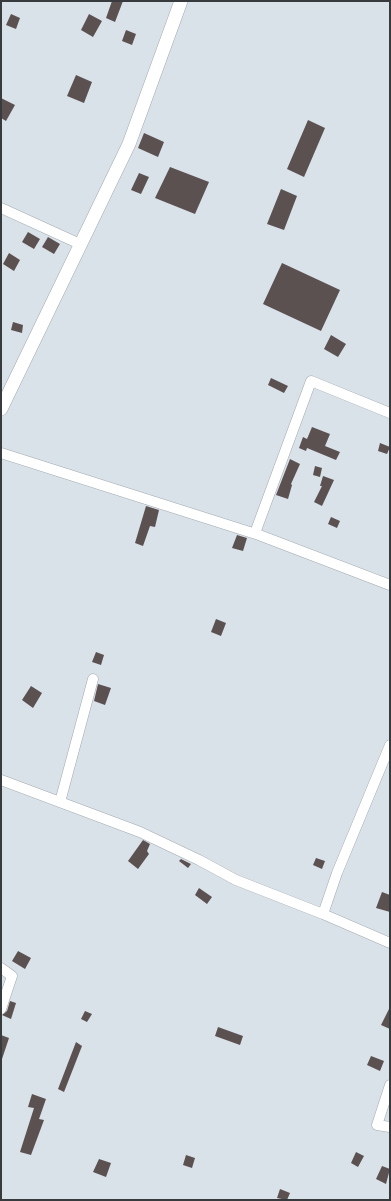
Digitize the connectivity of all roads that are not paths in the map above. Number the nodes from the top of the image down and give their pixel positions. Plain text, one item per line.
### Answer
1 (181, 1) edge
2 (1, 208) edge
3 (80, 244) junction
4 (1, 409) edge
5 (390, 413) edge
6 (1, 452) edge
7 (255, 533) junction
8 (390, 585) edge
9 (93, 679) dead end
10 (390, 745) edge
11 (1, 780) edge
12 (60, 802) junction
13 (323, 914) junction
14 (390, 943) edge
15 (1, 968) edge
16 (1, 1009) edge
17 (390, 1085) edge
18 (390, 1127) edge

1 - 3 street
2 - 3 street
3 - 4 street
5 - 7 street
6 - 7 street
7 - 8 street
9 - 12 street
10 - 13 street
11 - 12 street
12 - 13 street
13 - 14 street
15 - 16 street
17 - 18 street

